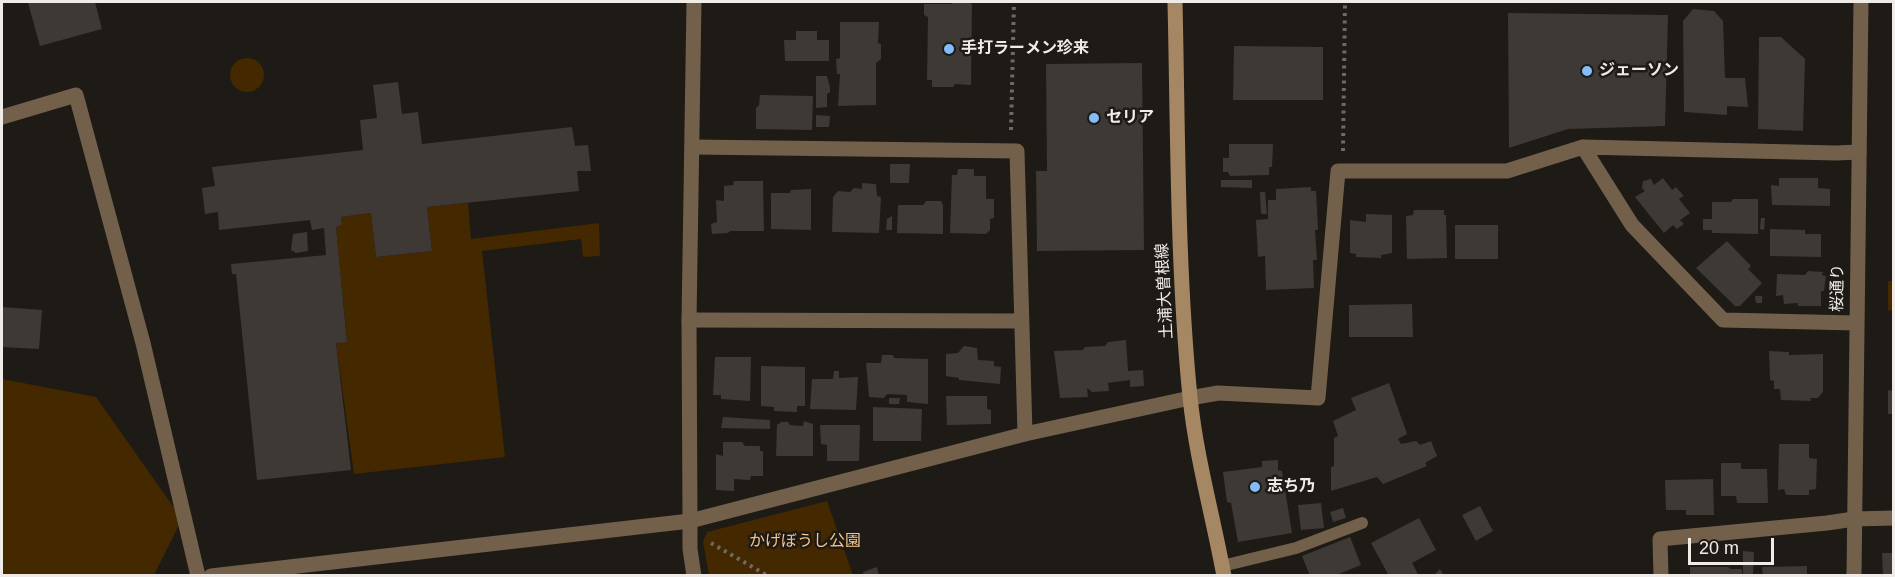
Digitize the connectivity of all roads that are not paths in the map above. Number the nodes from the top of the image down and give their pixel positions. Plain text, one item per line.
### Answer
1 (694, 2) edge
2 (1174, 2) edge
3 (1861, 2) edge
4 (2, 117) edge
5 (693, 147) junction
6 (1583, 147) junction
7 (1859, 152) junction
8 (689, 320) junction
9 (1020, 321) junction
10 (1856, 323) junction
11 (1190, 398) junction
12 (1025, 434) junction
13 (1893, 518) edge
14 (1854, 519) junction
15 (1362, 523) dead end
16 (690, 525) junction
17 (1223, 571) edge
18 (198, 576) edge
19 (211, 576) edge
20 (694, 576) edge
21 (1661, 576) edge
22 (1854, 576) edge

1 - 5 street
2 - 11 main road, 土浦大曽根線
3 - 7 street, 桜通り
4 - 18 street
5 - 8 street
5 - 9 street
6 - 7 street
6 - 10 street
6 - 11 street
7 - 10 street, 桜通り
8 - 9 street
8 - 16 street
9 - 12 street
10 - 14 street, 桜通り
11 - 12 street
11 - 17 main road, 土浦大曽根線
12 - 16 street
13 - 14 street
14 - 21 street
14 - 22 street, 桜通り
15 - 17 lane
16 - 19 street
16 - 20 street

